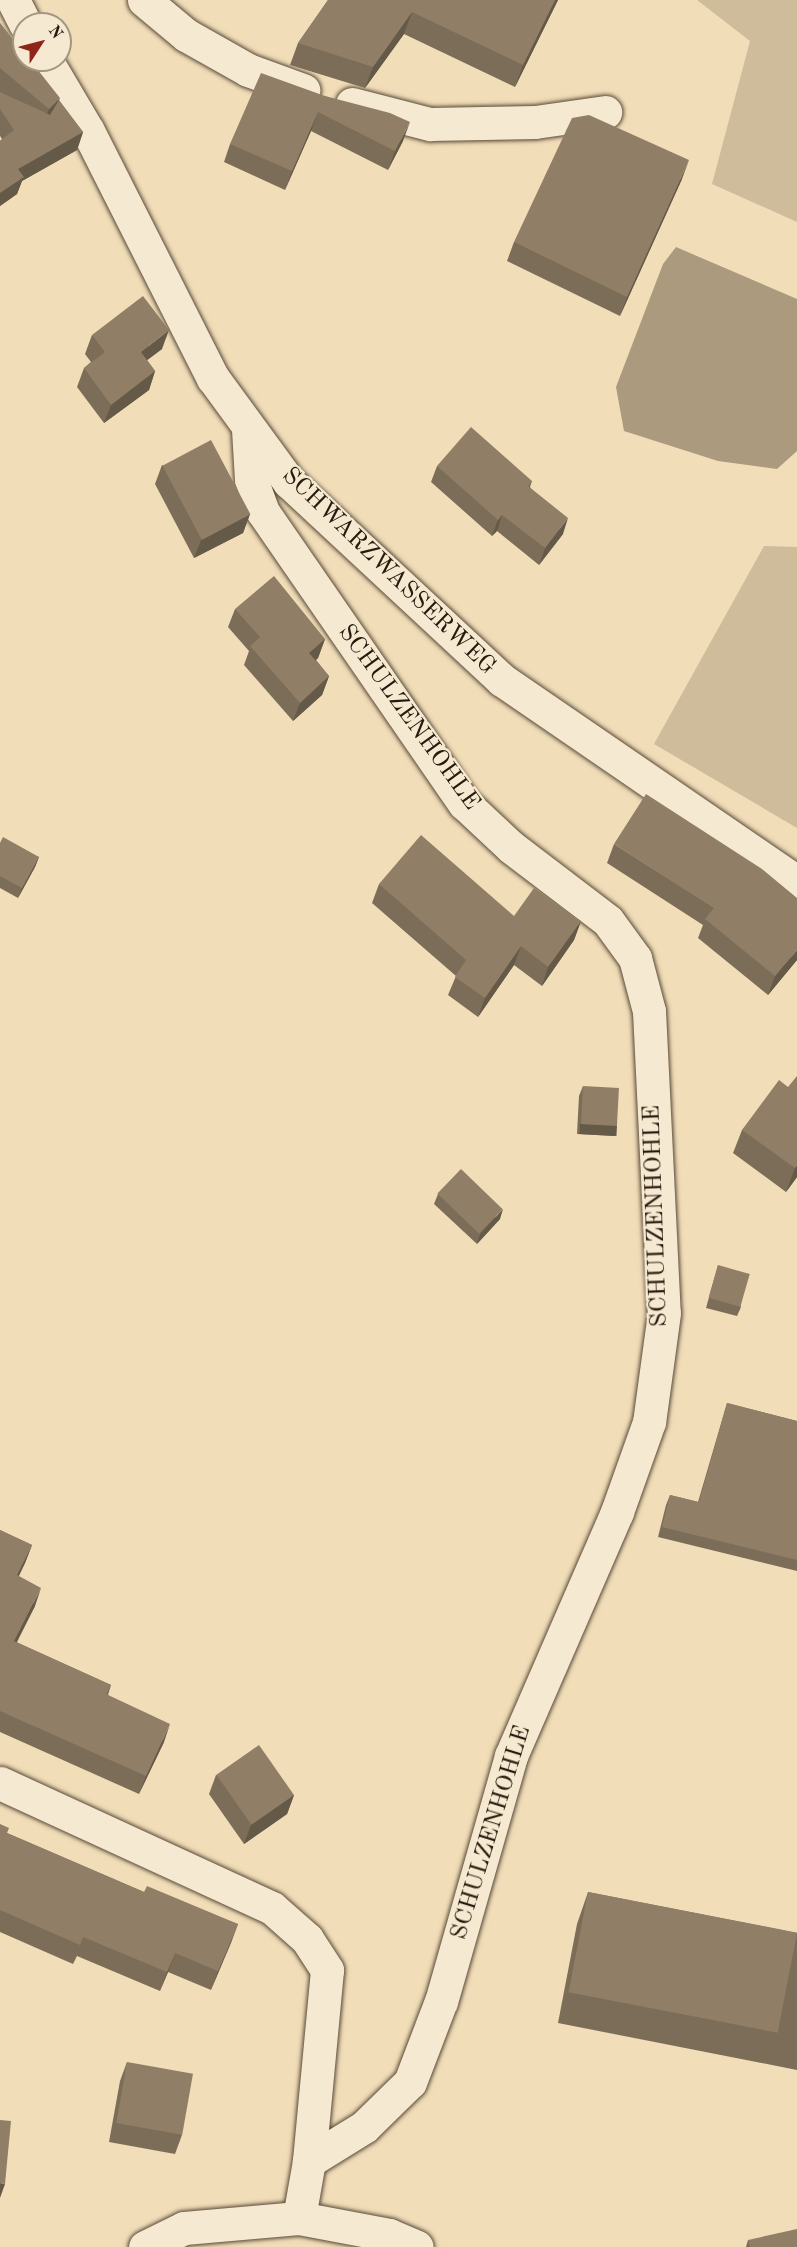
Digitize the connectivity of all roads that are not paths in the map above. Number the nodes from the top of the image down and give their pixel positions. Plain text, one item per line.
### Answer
1 (144, 0) edge
2 (53, 72) edge
3 (605, 112) dead end
4 (248, 429) junction
5 (797, 882) edge
6 (0, 1783) edge
7 (309, 2161) junction
8 (299, 2218) junction
9 (145, 2247) edge
10 (417, 2247) edge

1 - 3 street
2 - 4 street, SCHWARZWASSERWEG
4 - 5 street, SCHWARZWASSERWEG
4 - 7 street, SCHULZENHOHLE
6 - 7 street
7 - 8 street
8 - 9 street
8 - 10 street

